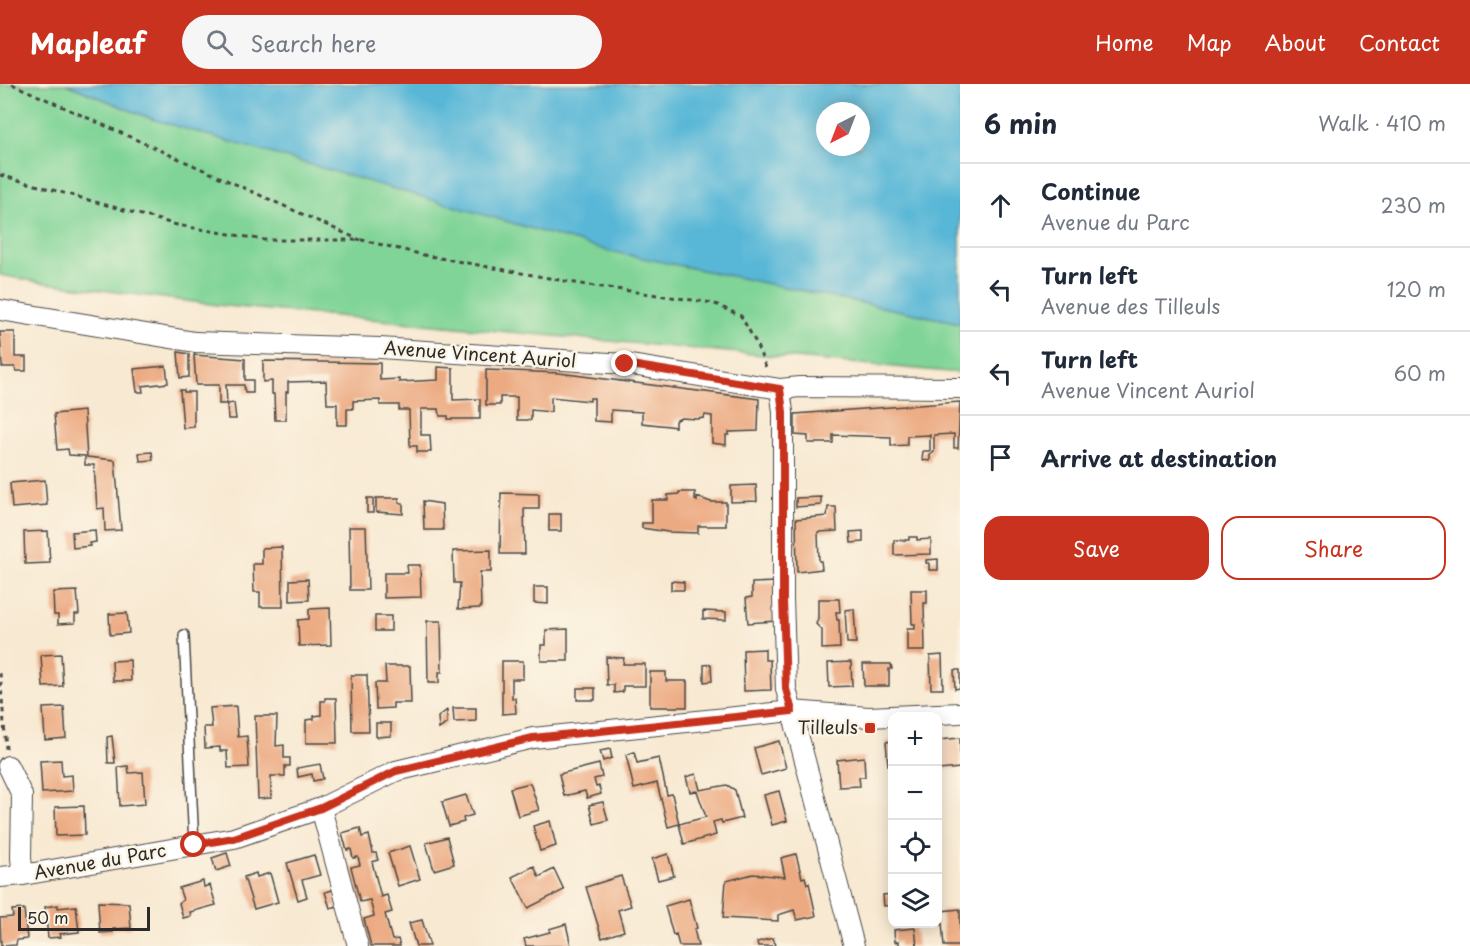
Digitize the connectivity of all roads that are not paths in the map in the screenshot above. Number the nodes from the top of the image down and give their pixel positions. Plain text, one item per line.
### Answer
1 (0, 310) edge
2 (960, 388) edge
3 (780, 389) junction
4 (184, 635) dead end
5 (792, 711) junction
6 (960, 713) edge
7 (8, 766) road end
8 (321, 808) junction
9 (194, 845) junction
10 (23, 875) junction
11 (0, 877) edge
12 (357, 946) edge
13 (855, 946) edge

1 - 3 street, Avenue Vincent Auriol
2 - 3 street, Avenue Vincent Auriol
3 - 5 street
4 - 9 lane
5 - 6 street, Avenue du Parc
5 - 8 street, Avenue du Parc
5 - 13 street
7 - 10 street
8 - 9 street, Avenue du Parc
8 - 12 street
9 - 10 street, Avenue du Parc
10 - 11 street, Avenue du Parc

